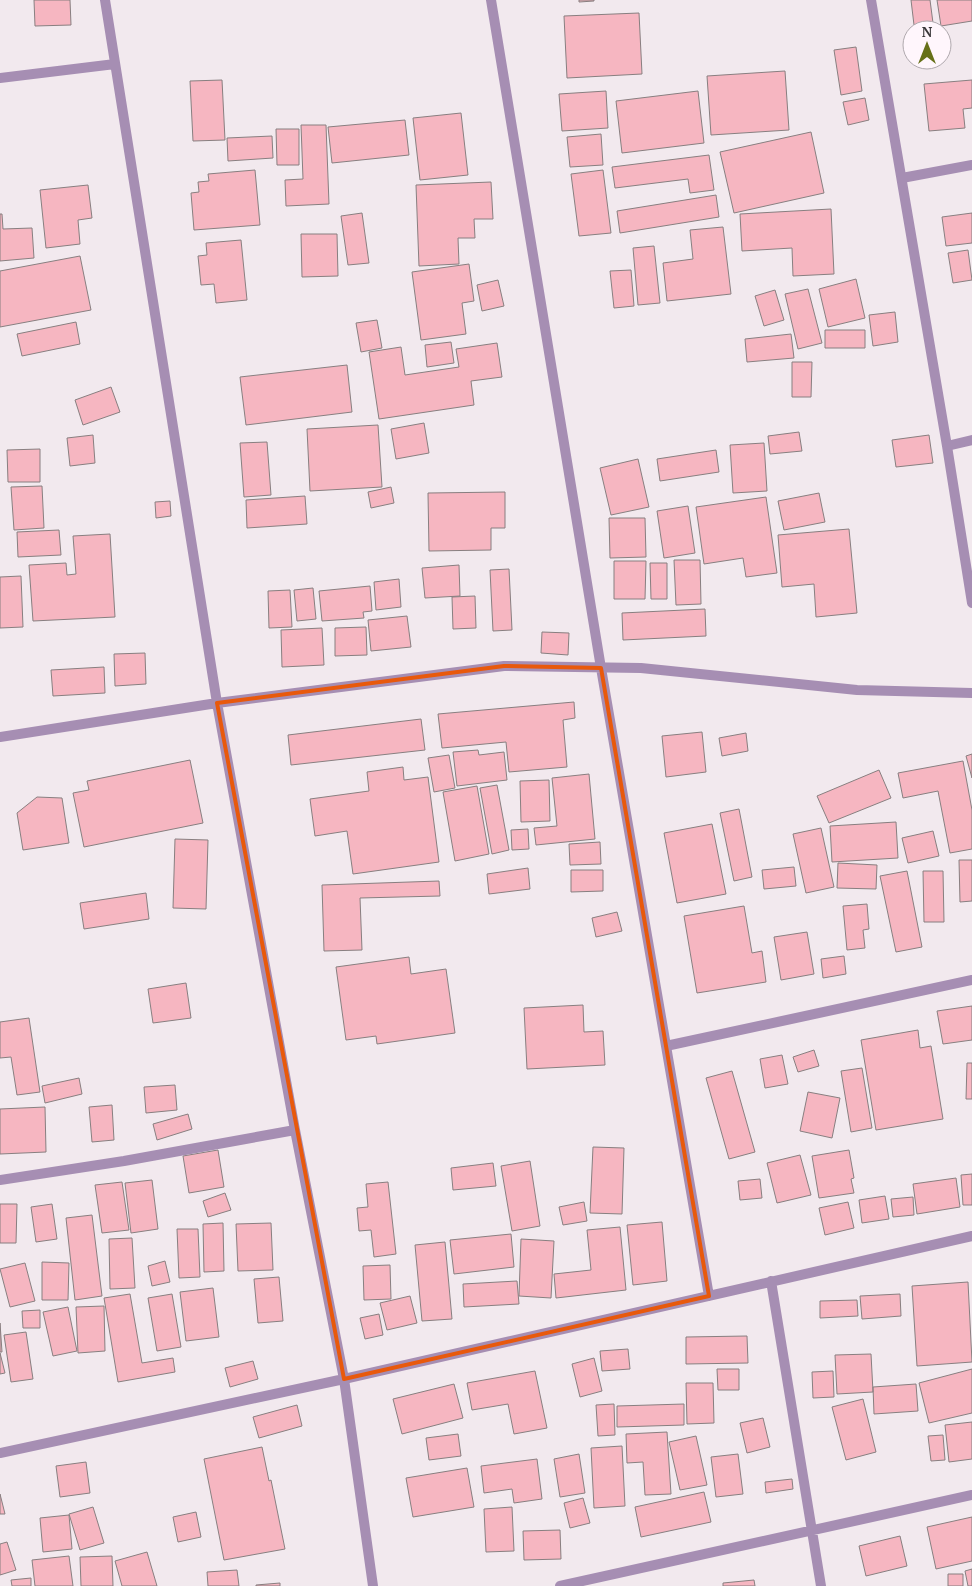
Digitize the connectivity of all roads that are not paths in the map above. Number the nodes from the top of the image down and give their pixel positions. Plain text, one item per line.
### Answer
1 (105, 0) edge
2 (491, 0) edge
3 (871, 0) edge
4 (116, 64) junction
5 (0, 78) edge
6 (972, 165) edge
7 (902, 178) junction
8 (972, 440) edge
9 (947, 446) junction
10 (972, 603) edge
11 (601, 668) junction
12 (972, 693) edge
13 (217, 703) junction
14 (0, 737) edge
15 (972, 980) edge
16 (666, 1046) junction
17 (295, 1130) junction
18 (0, 1180) edge
19 (972, 1236) edge
20 (771, 1281) junction
21 (709, 1296) junction
22 (344, 1379) junction
23 (0, 1453) edge
24 (972, 1495) edge
25 (813, 1530) junction
26 (373, 1586) edge
27 (560, 1586) edge
28 (821, 1586) edge

1 - 4 street
2 - 11 street
3 - 7 street
4 - 5 street
4 - 13 street
6 - 7 street
7 - 9 street
8 - 9 street
9 - 10 street
11 - 12 street
11 - 13 street
11 - 16 street
13 - 14 street
13 - 17 street
15 - 16 street
16 - 21 street
17 - 18 street
17 - 22 street
19 - 20 street
20 - 21 street
20 - 25 street
21 - 22 street
22 - 23 street
22 - 26 street
24 - 25 street
25 - 27 street
25 - 28 street

